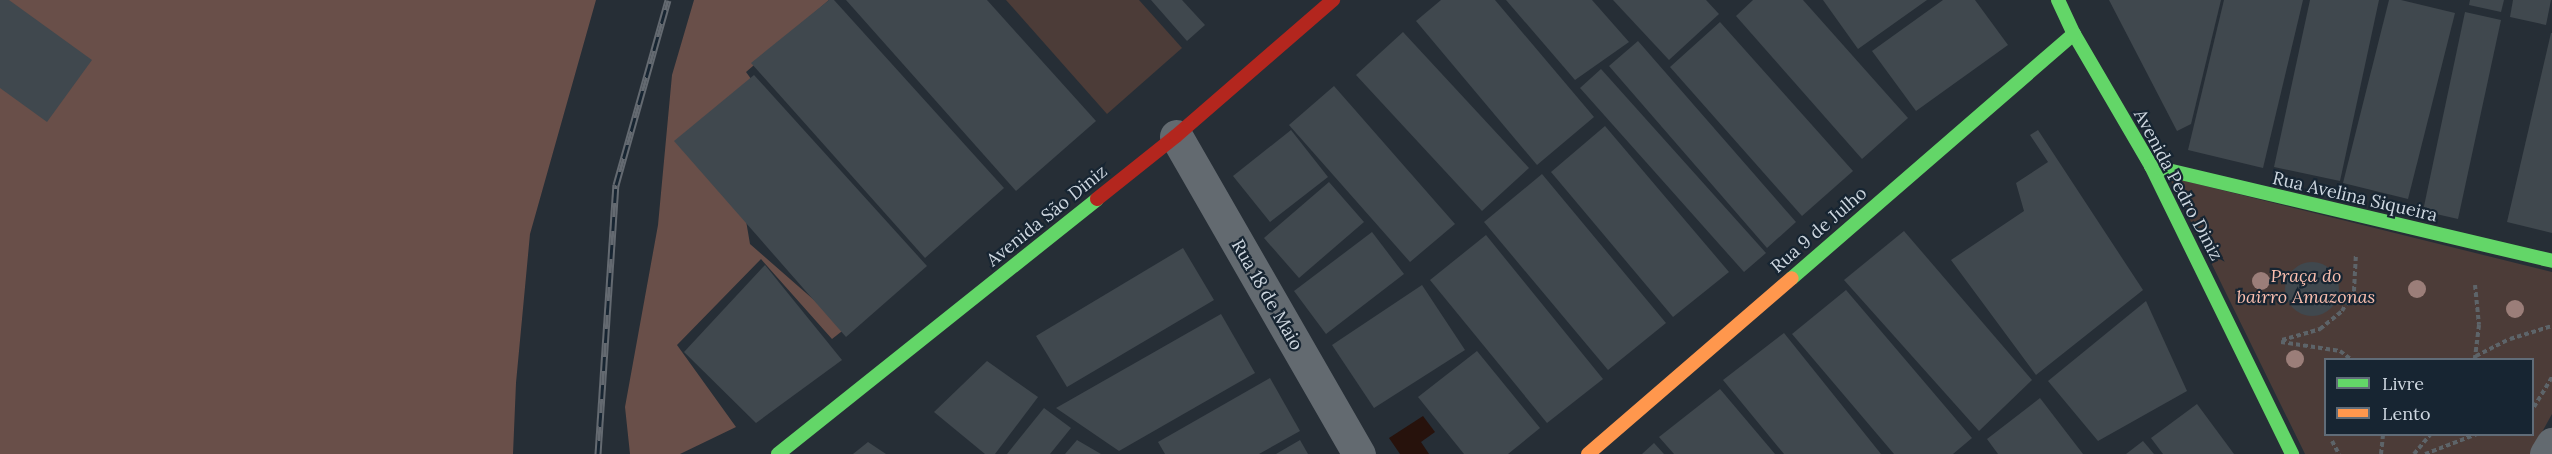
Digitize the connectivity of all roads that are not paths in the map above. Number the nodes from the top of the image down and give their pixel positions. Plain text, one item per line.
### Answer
1 (1333, 0) edge
2 (2058, 0) edge
3 (2074, 34) junction
4 (1176, 136) junction
5 (2151, 166) junction
6 (2552, 261) edge
7 (2552, 444) edge
8 (777, 454) edge
9 (1359, 454) edge
10 (1588, 454) edge
11 (2292, 454) edge
12 (2546, 454) edge

1 - 4 street, Avenida São Diniz
2 - 3 street, Avenida Pedro Diniz
3 - 5 street, Avenida Pedro Diniz
3 - 10 street, Rua 9 de Julho
4 - 8 street, Avenida São Diniz
4 - 9 street, Rua 18 de Maio
5 - 6 street, Rua Avelina Siqueira
5 - 11 street, Avenida Pedro Diniz
7 - 12 street

